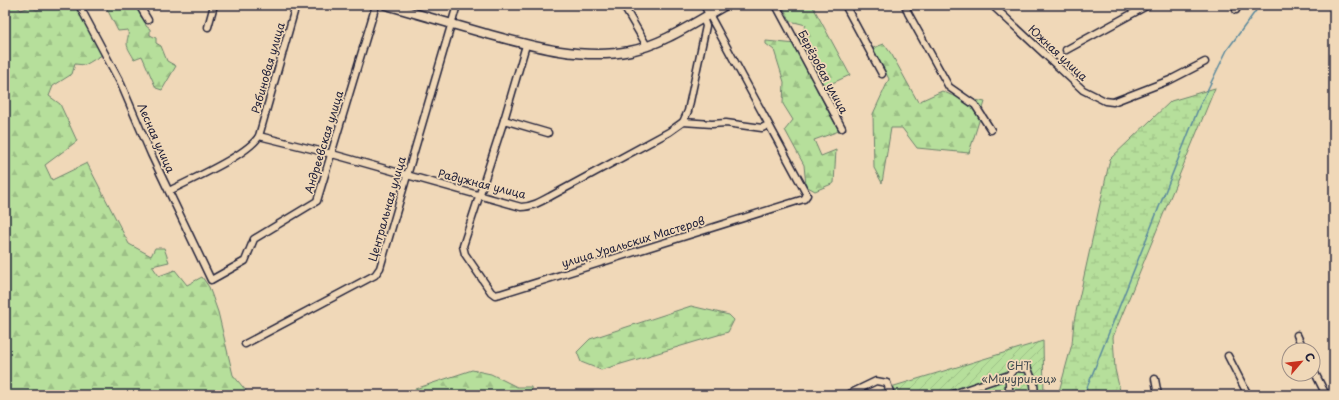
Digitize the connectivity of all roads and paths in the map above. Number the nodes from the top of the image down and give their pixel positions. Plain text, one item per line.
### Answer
1 (79, 5) edge
2 (140, 5) edge
3 (214, 5) edge
4 (296, 5) edge
5 (376, 5) edge
6 (386, 5) edge
7 (457, 5) edge
8 (623, 5) edge
9 (704, 5) edge
10 (726, 5) edge
11 (776, 5) edge
12 (845, 5) edge
13 (906, 5) edge
14 (992, 5) edge
15 (1148, 5) edge
16 (706, 16) junction
17 (148, 20) dead end
18 (451, 24) junction
19 (208, 27) dead end
20 (526, 45) junction
21 (647, 46) junction
22 (1066, 50) dead end
23 (1205, 62) dead end
24 (882, 74) dead end
25 (504, 120) junction
26 (683, 122) junction
27 (768, 125) junction
28 (842, 128) dead end
29 (991, 130) dead end
30 (548, 133) dead end
31 (259, 136) junction
32 (332, 154) junction
33 (407, 175) junction
34 (169, 191) junction
35 (480, 194) junction
36 (211, 280) joint
37 (1297, 336) dead end
38 (1300, 342) edge
39 (245, 344) dead end
40 (1228, 356) dead end
41 (1009, 375) junction
42 (1155, 380) dead end
43 (1319, 382) edge
44 (967, 392) edge
45 (847, 395) edge
46 (891, 395) edge
47 (950, 395) edge
48 (1009, 395) edge
49 (1035, 395) edge
50 (1158, 395) edge
51 (1248, 395) edge
52 (1325, 395) edge

1 - 34 street, Лесная улица
2 - 17 street
3 - 19 street
4 - 31 street, Рябиновая улица
5 - 32 street, Андреевская улица
6 - 18 street
7 - 18 street, Центральная улица
8 - 21 street
9 - 16 street
10 - 16 street
11 - 28 street, Берёзовая улица
12 - 24 street
13 - 29 street
14 - 23 street, Южная улица
15 - 22 street
16 - 21 street
16 - 26 street
16 - 27 street
18 - 20 street
18 - 33 street, Центральная улица
20 - 21 street
20 - 25 street
25 - 30 street
25 - 35 street
26 - 27 street
26 - 35 street, Радужная улица
27 - 35 street, улица Уральских Мастеров
31 - 32 street, Радужная улица
31 - 34 street
32 - 33 street, Радужная улица
32 - 36 street, Андреевская улица
33 - 35 street, Радужная улица
33 - 39 street, Центральная улица
34 - 36 street, Лесная улица
37 - 38 street
40 - 51 street
41 - 44 street
41 - 48 street
41 - 49 street
42 - 50 street
43 - 52 street
44 - 47 street
45 - 46 street

